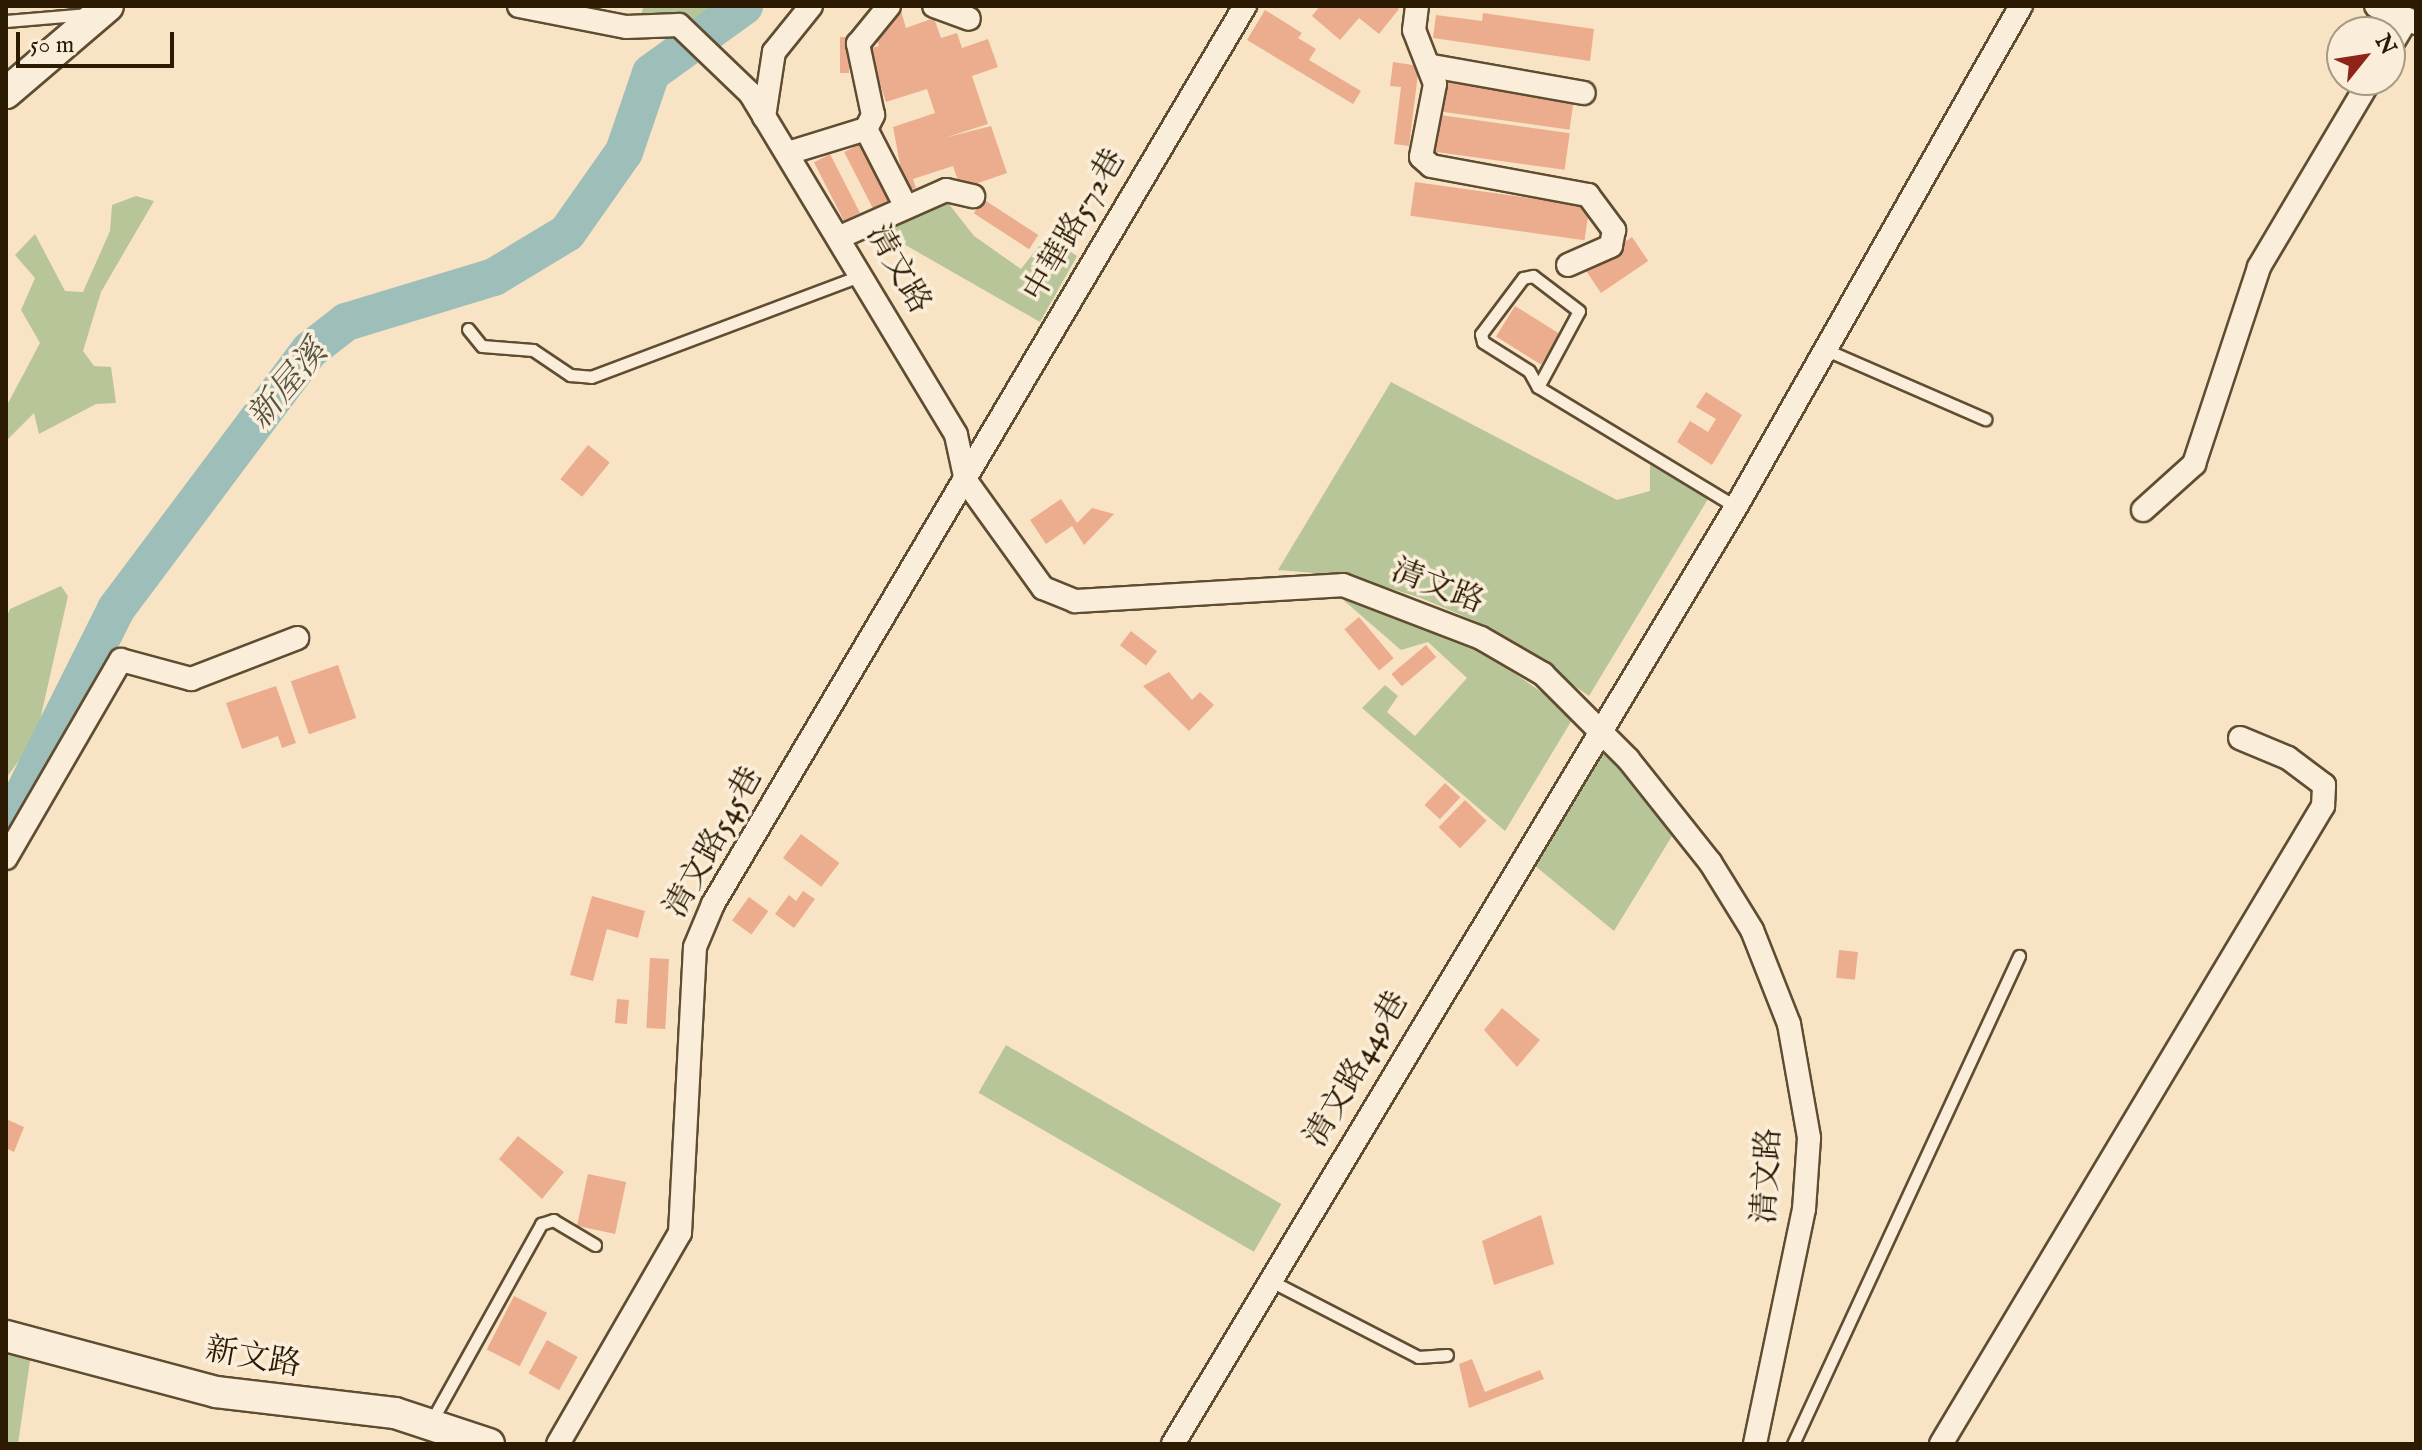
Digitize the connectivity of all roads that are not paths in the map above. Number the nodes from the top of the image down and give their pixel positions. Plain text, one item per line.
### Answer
1 (519, 6) edge
2 (811, 6) edge
3 (889, 6) edge
4 (934, 6) edge
5 (1245, 6) edge
6 (1417, 6) edge
7 (2021, 6) edge
8 (2376, 6) edge
9 (102, 10) edge
10 (969, 19) dead end
11 (6, 21) edge
12 (2411, 21) edge
13 (1432, 66) junction
14 (6, 93) edge
15 (1584, 93) dead end
16 (2361, 96) edge
17 (764, 117) junction
18 (866, 129) junction
19 (788, 153) junction
20 (973, 196) dead end
21 (905, 205) junction
22 (840, 237) junction
23 (1568, 265) dead end
24 (863, 275) junction
25 (468, 329) dead end
26 (1824, 349) junction
27 (1538, 387) junction
28 (1985, 419) dead end
29 (966, 481) junction
30 (1736, 507) junction
31 (2143, 510) dead end
32 (297, 638) dead end
33 (1601, 730) junction
34 (2240, 738) dead end
35 (6, 858) edge
36 (2019, 956) dead end
37 (595, 1245) dead end
38 (1271, 1281) junction
39 (6, 1336) edge
40 (1447, 1355) dead end
41 (430, 1423) junction
42 (489, 1444) edge
43 (558, 1444) edge
44 (1173, 1444) edge
45 (1755, 1444) edge
46 (1793, 1444) edge
47 (1941, 1444) edge

1 - 17 street, 清文路
2 - 17 street
3 - 18 street
4 - 10 street
5 - 29 street, 中華路572巷
6 - 13 street
7 - 26 street, 清文路449巷
8 - 12 street
9 - 11 lane
9 - 14 street
13 - 15 street
13 - 23 street
16 - 31 street
17 - 19 street, 清文路
18 - 19 street
18 - 21 street
19 - 22 street, 清文路
20 - 21 street
21 - 22 street
22 - 24 street, 清文路
24 - 25 lane
24 - 29 street, 清文路
26 - 28 lane
26 - 30 street, 清文路449巷
27 - 27 lane
27 - 30 lane
29 - 33 street, 清文路
29 - 43 street, 清文路545巷
30 - 33 street, 清文路449巷
32 - 35 street
33 - 38 street, 清文路449巷
33 - 45 street, 清文路
34 - 47 street
36 - 46 lane
37 - 41 lane
38 - 40 lane
38 - 44 street, 清文路449巷
39 - 41 street, 新文路
41 - 42 street, 新文路

